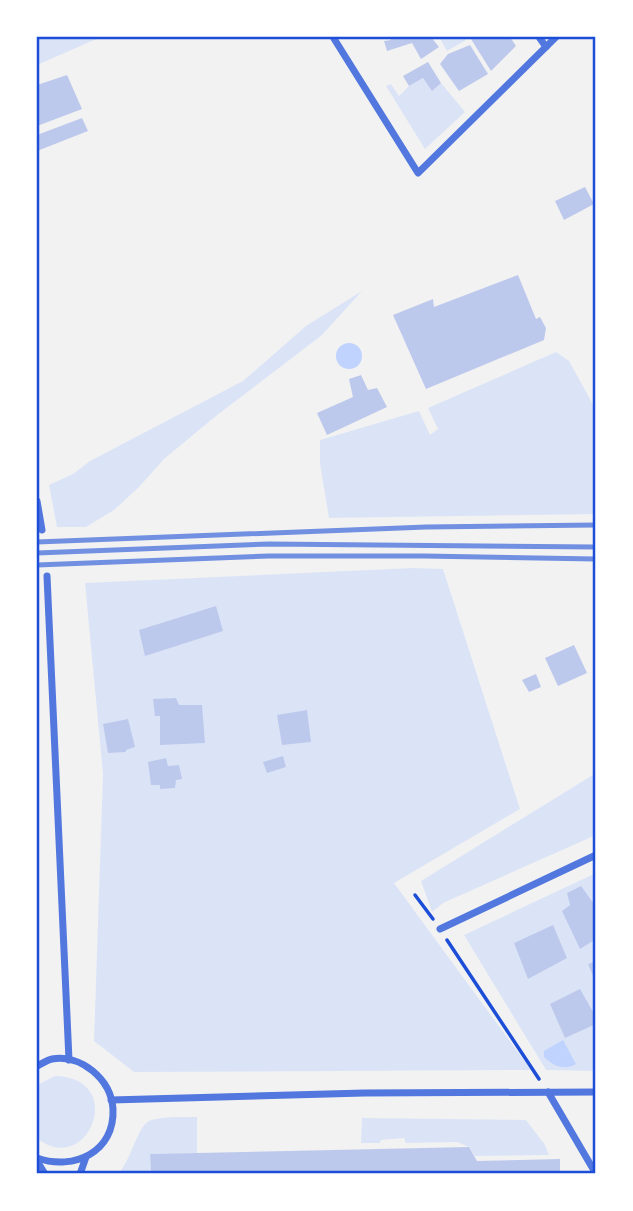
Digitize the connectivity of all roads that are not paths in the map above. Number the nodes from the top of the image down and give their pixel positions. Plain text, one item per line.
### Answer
1 (333, 37) edge
2 (539, 37) edge
3 (556, 37) edge
4 (546, 47) junction
5 (37, 501) edge
6 (42, 530) dead end
7 (47, 576) dead end
8 (596, 855) edge
9 (440, 929) road end
10 (69, 1060) junction
11 (37, 1066) edge
12 (548, 1092) junction
13 (596, 1092) edge
14 (111, 1100) junction
15 (86, 1157) junction
16 (37, 1160) edge
17 (46, 1174) edge
18 (80, 1174) edge
19 (596, 1174) edge

1 - 4 street
2 - 4 street
3 - 4 street
5 - 6 street
7 - 10 street
8 - 9 street
10 - 11 street
10 - 14 street
12 - 13 street
12 - 14 street
12 - 19 street
14 - 15 street
15 - 16 street
15 - 18 street
16 - 17 street

